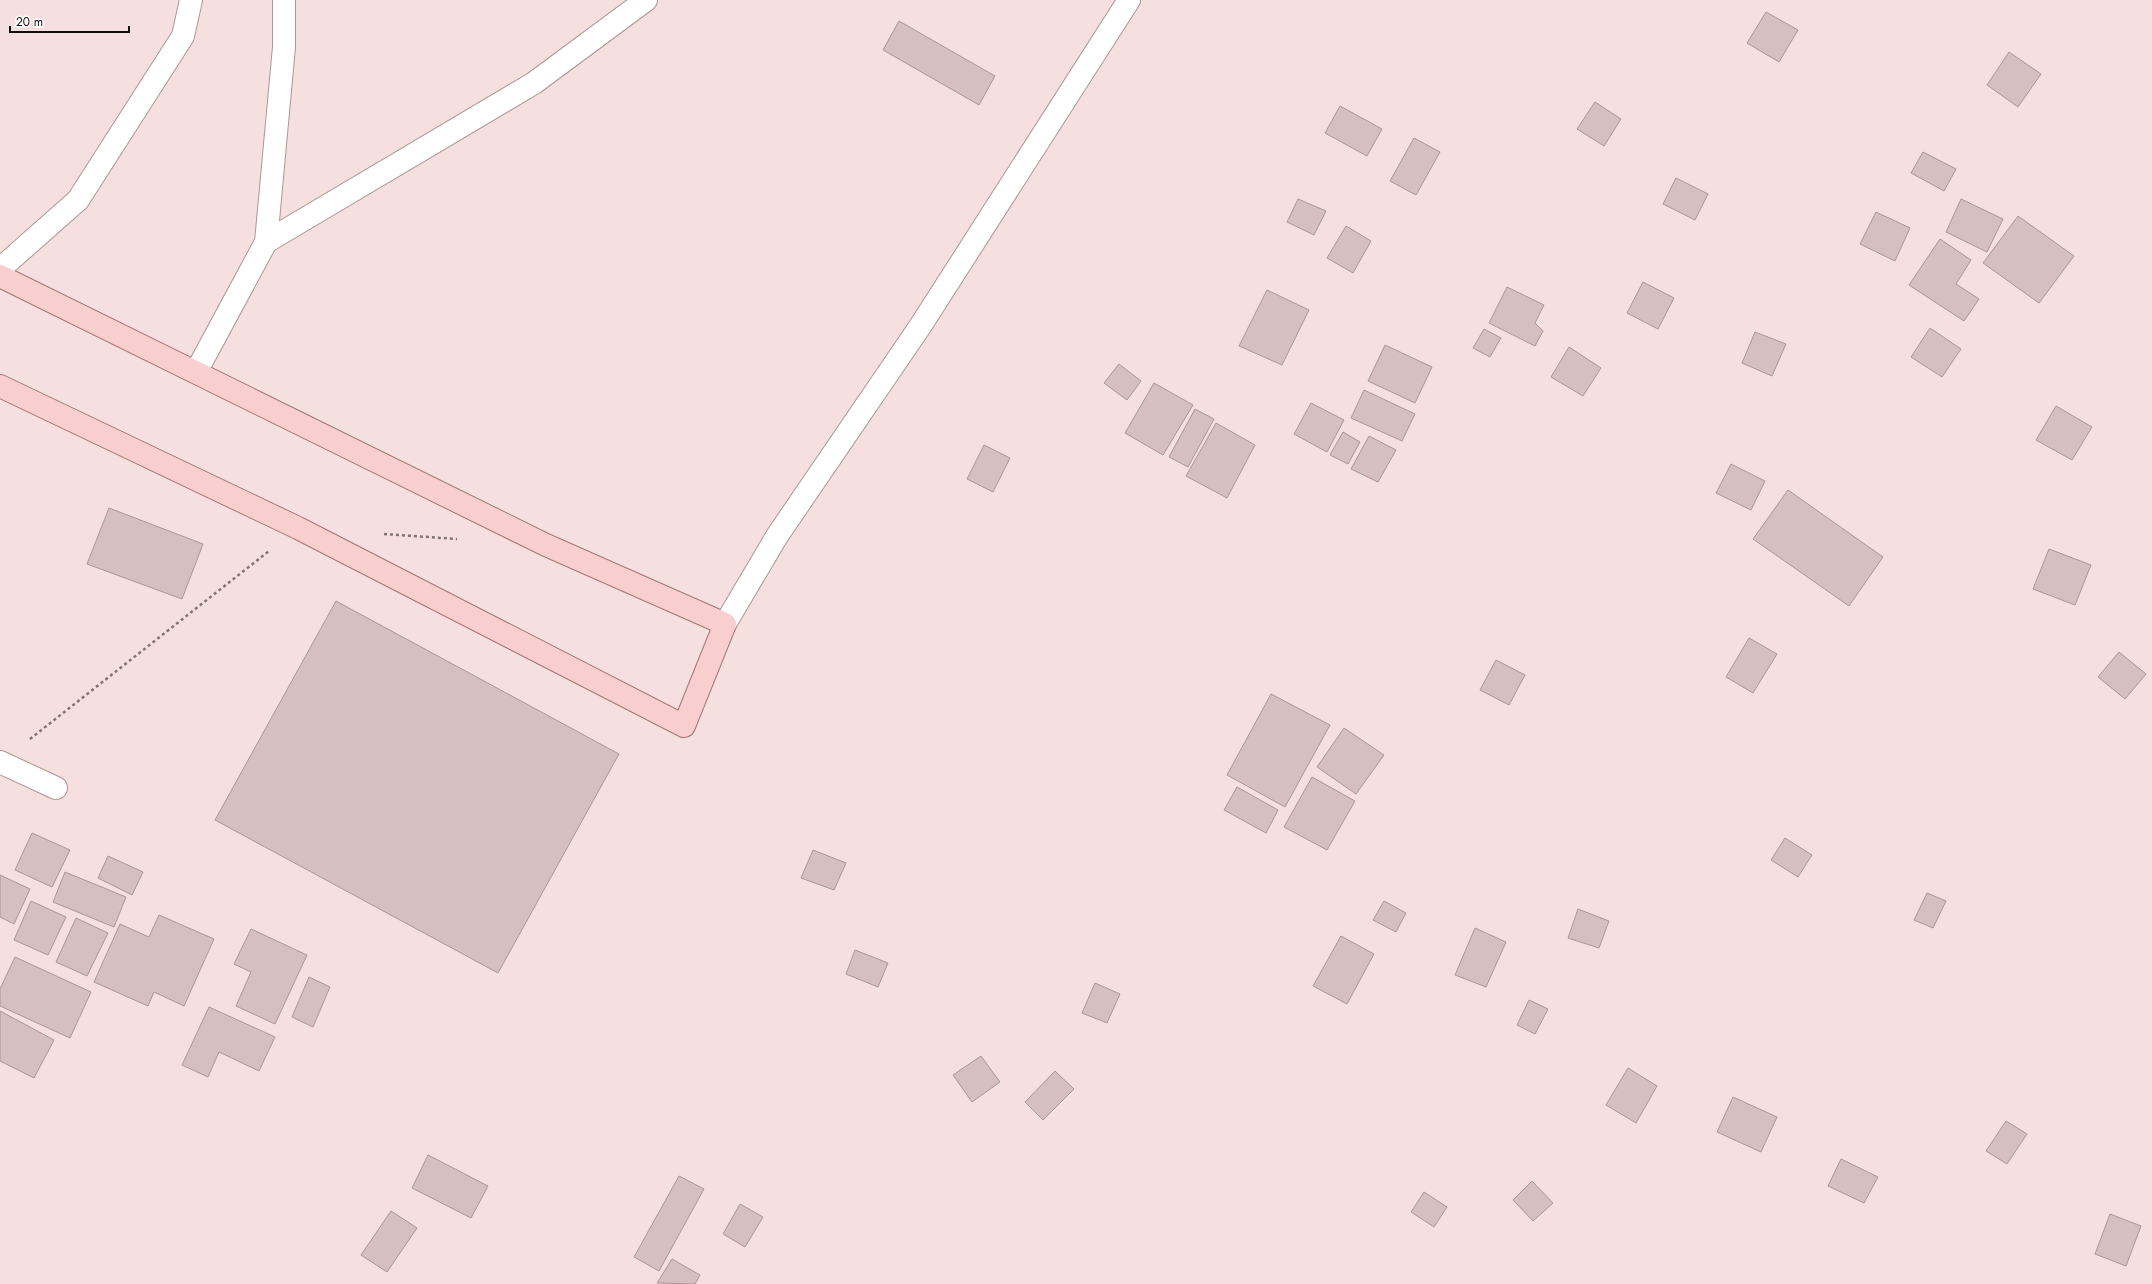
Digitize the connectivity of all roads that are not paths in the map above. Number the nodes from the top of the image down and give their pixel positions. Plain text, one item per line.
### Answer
1 (191, 0) edge
2 (284, 0) edge
3 (646, 0) edge
4 (1129, 0) edge
5 (266, 242) junction
6 (0, 269) edge
7 (0, 276) edge
8 (196, 372) junction
9 (0, 386) edge
10 (725, 624) junction
11 (0, 762) edge
12 (56, 788) dead end

1 - 6 street
2 - 5 street
3 - 5 street
4 - 10 street
5 - 8 street
7 - 8 main road
8 - 10 main road
9 - 10 main road
11 - 12 street

